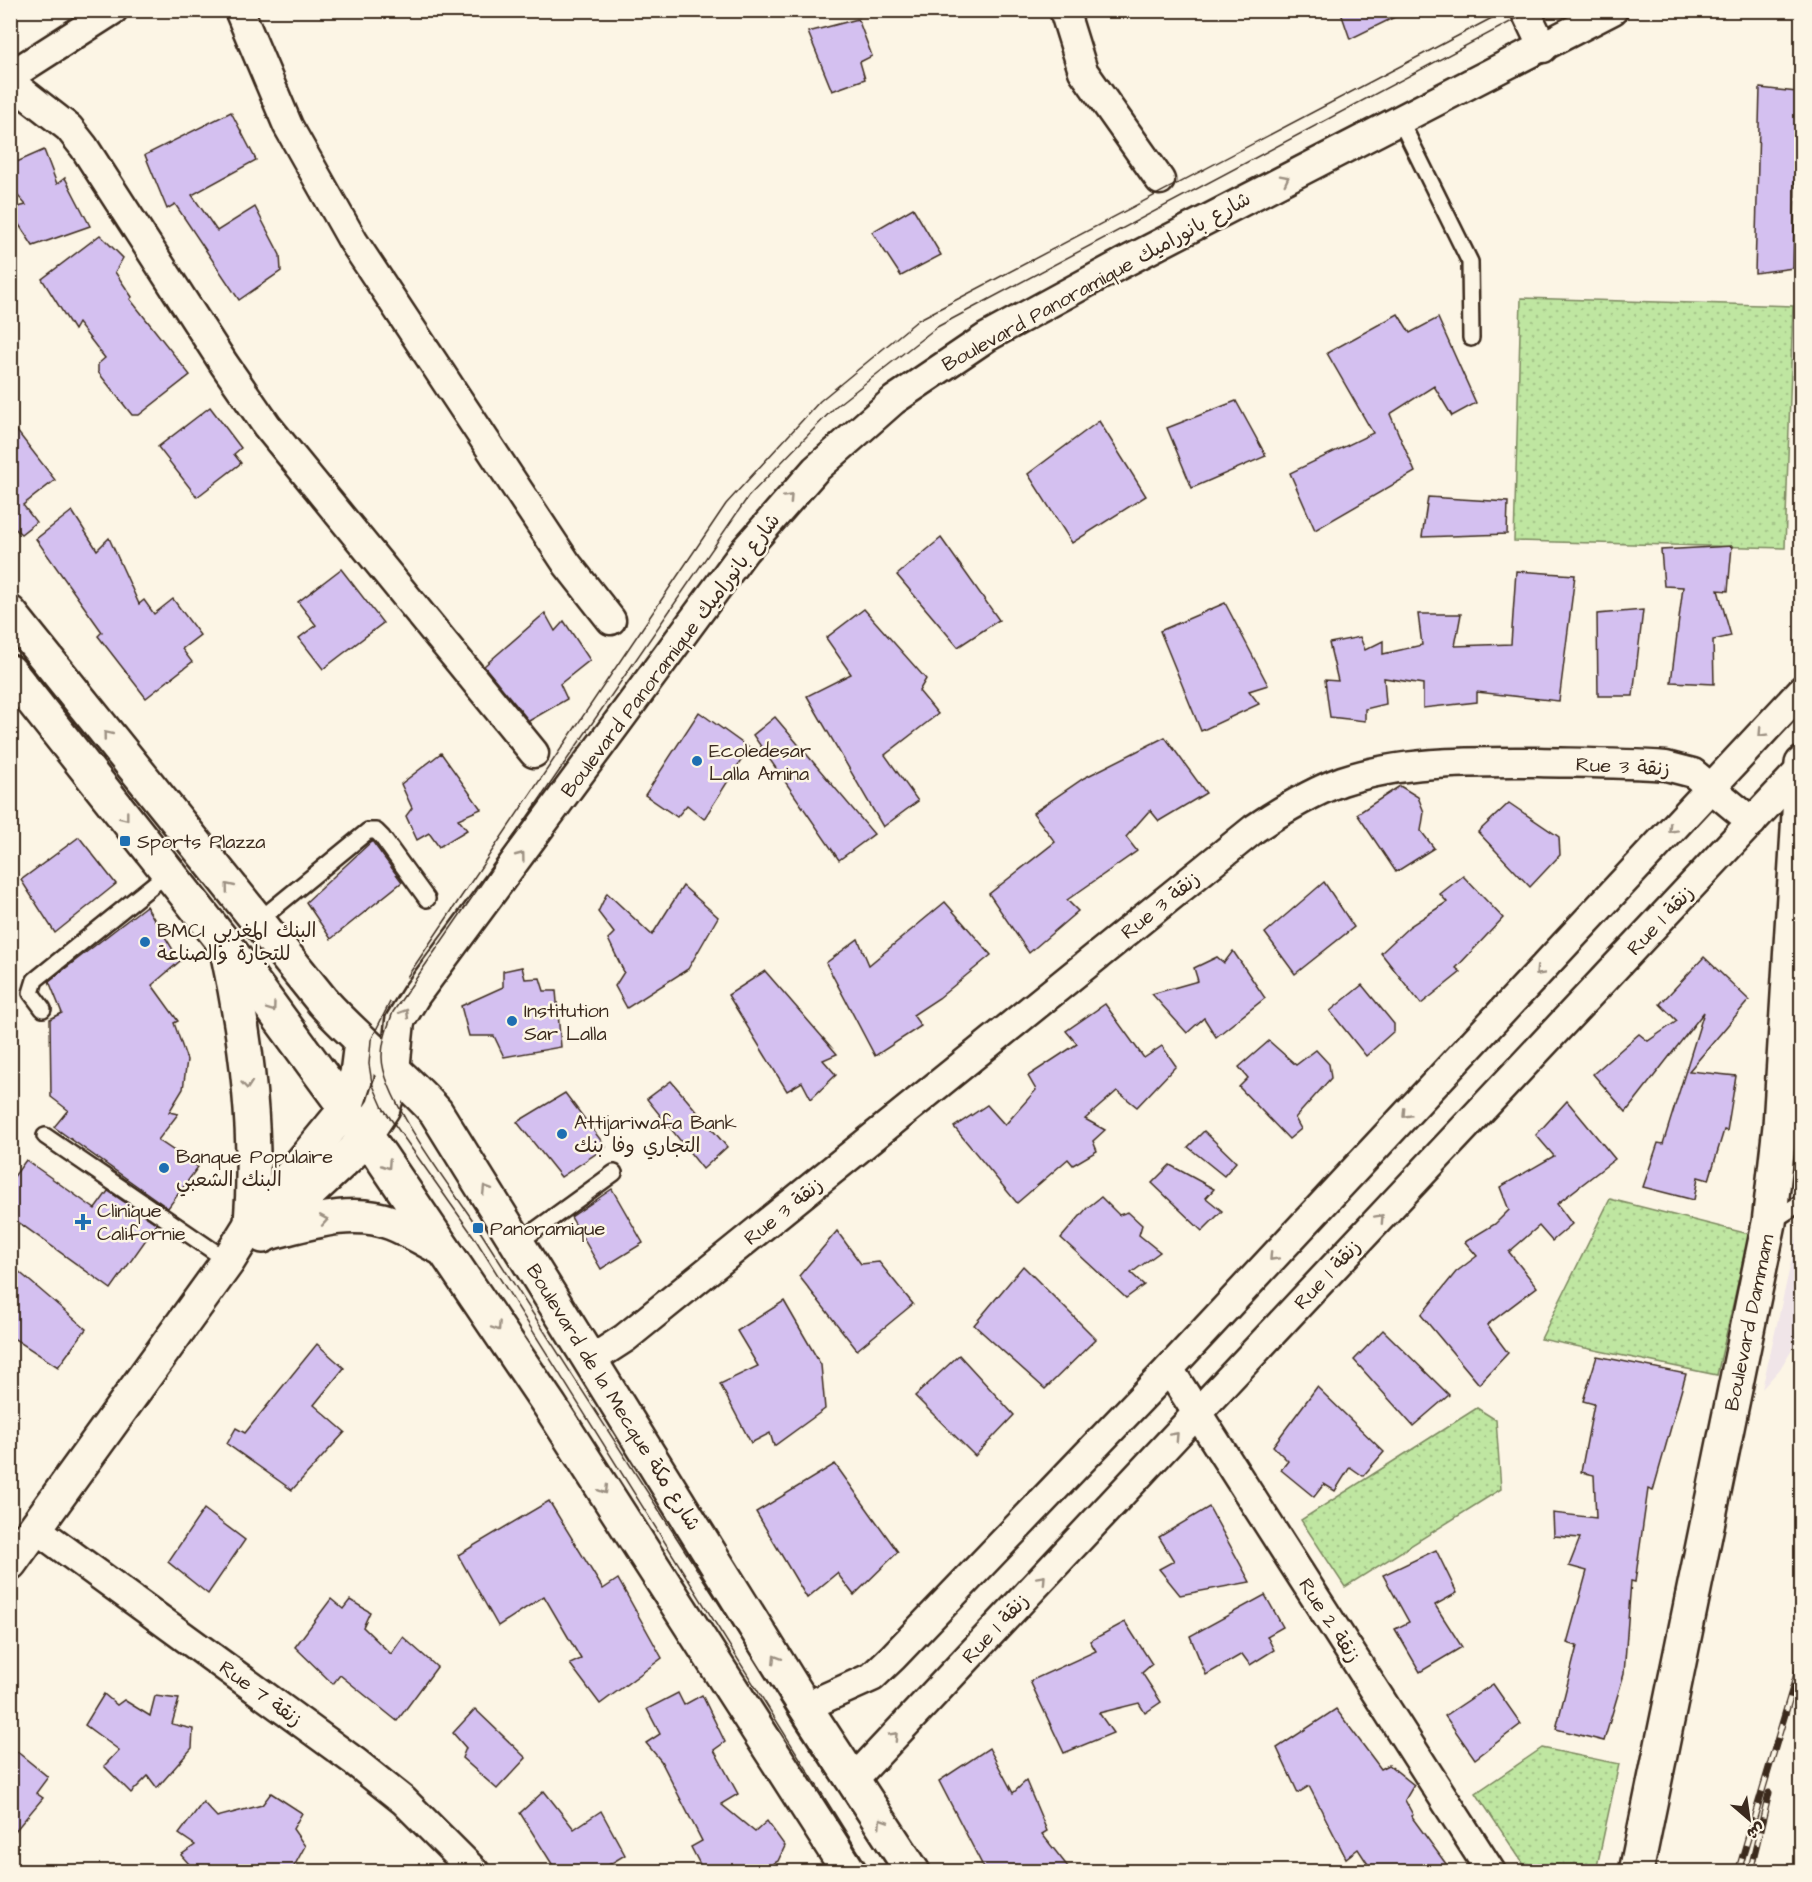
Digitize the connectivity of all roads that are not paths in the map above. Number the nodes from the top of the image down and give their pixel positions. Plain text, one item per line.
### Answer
1 (113, 10) edge
2 (239, 10) edge
3 (1064, 10) edge
4 (1525, 10) edge
5 (1614, 10) edge
6 (1543, 48) junction
7 (10, 76) edge
8 (10, 82) edge
9 (1400, 120) junction
10 (1160, 180) dead end
11 (1471, 338) dead end
12 (10, 613) edge
13 (611, 620) dead end
14 (10, 672) edge
15 (1802, 690) edge
16 (534, 753) dead end
17 (1802, 764) edge
18 (1801, 769) edge
19 (1712, 786) junction
20 (1752, 822) junction
21 (169, 872) junction
22 (427, 899) dead end
23 (257, 922) junction
24 (225, 944) junction
25 (43, 1009) dead end
26 (361, 1042) junction
27 (395, 1070) junction
28 (345, 1110) junction
29 (45, 1136) dead end
30 (366, 1136) junction
31 (614, 1173) dead end
32 (1802, 1202) edge
33 (1769, 1223) junction
34 (259, 1229) junction
35 (519, 1242) junction
36 (446, 1250) junction
37 (228, 1261) junction
38 (591, 1360) junction
39 (1169, 1369) junction
40 (1197, 1413) junction
41 (35, 1528) junction
42 (10, 1563) edge
43 (805, 1707) junction
44 (854, 1779) junction
45 (475, 1872) edge
46 (849, 1872) edge
47 (913, 1872) edge
48 (1491, 1872) edge
49 (1636, 1872) edge

1 - 7 street
2 - 13 street
3 - 10 street
4 - 6 street
5 - 6 street, Boulevard Panoramique شارع بانوراميك
6 - 9 street, Boulevard Panoramique شارع بانوراميك
8 - 16 street
9 - 11 lane
27 -> 9 street, Boulevard Panoramique شارع بانوراميك
23 -> 12 main road, Boulevard de la Mecque شارع مكة
14 -> 21 main road
15 -> 19 street
17 - 18 main road, Boulevard Dammam
18 - 20 street, Rue 1 زنقة
18 - 33 main road, Boulevard Dammam
19 - 20 street, Rue 3 زنقة
19 - 38 street, Rue 3 زنقة
19 -> 39 street
40 -> 20 street, Rue 1 زنقة
21 - 24 main road
21 - 25 lane
22 - 23 lane
23 - 26 main road, Boulevard de la Mecque شارع مكة
24 -> 28 main road
24 -> 34 main road
26 - 27 main road, Boulevard de la Mecque شارع مكة
26 - 28 main road, Boulevard Panoramique شارع بانوراميك
27 - 30 main road, Boulevard Panoramique شارع بانوراميك
35 -> 27 main road, Boulevard de la Mecque شارع مكة
28 - 30 main road
28 - 34 main road, Boulevard Panoramique شارع بانوراميك
29 - 37 lane
30 - 34 main road, Boulevard Panoramique شارع بانوراميك
30 -> 36 main road
31 - 35 lane
32 - 33 lane
33 - 49 main road, Boulevard Dammam
34 -> 36 main road
34 - 37 main road, Boulevard Panoramique شارع بانوراميك
35 - 38 main road, Boulevard de la Mecque شارع مكة
36 -> 46 main road
37 - 41 main road, Boulevard Panoramique شارع بانوراميك
43 -> 38 main road, Boulevard de la Mecque شارع مكة
39 - 40 street, Rue 2 زنقة
39 - 43 street
44 -> 40 street, Rue 1 زنقة
40 - 48 street, Rue 2 زنقة
41 - 42 main road, Boulevard Panoramique شارع بانوراميك
41 - 45 street, Rue 7 زنقة
43 - 44 main road, Boulevard de la Mecque شارع مكة
47 -> 44 main road, Boulevard de la Mecque شارع مكة

